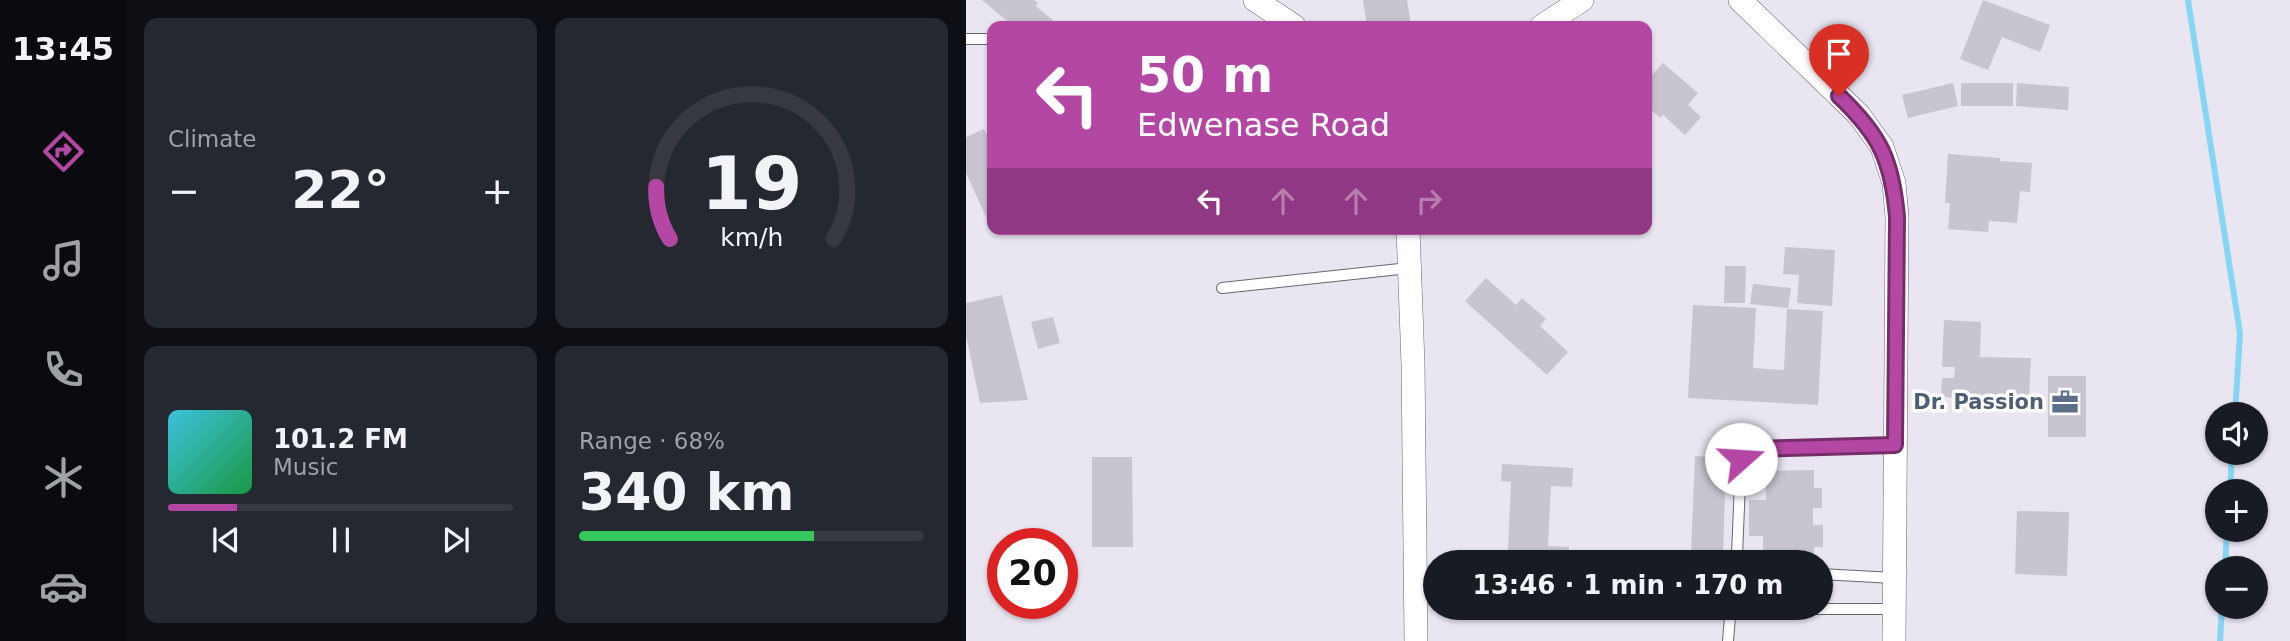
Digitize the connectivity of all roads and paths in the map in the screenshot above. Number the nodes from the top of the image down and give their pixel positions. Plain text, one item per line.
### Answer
1 (1255, 0) edge
2 (1582, 0) edge
3 (1740, 0) edge
4 (1286, 21) edge
5 (1550, 21) edge
6 (966, 39) edge
7 (986, 39) dead end
8 (1408, 235) edge
9 (1409, 268) junction
10 (1222, 288) dead end
11 (1895, 445) junction
12 (1739, 550) edge
13 (1833, 575) edge
14 (1894, 578) junction
15 (1894, 609) junction
16 (1416, 641) edge
17 (1728, 641) edge
18 (1894, 641) edge

1 - 4 street
2 - 5 street
3 - 11 street
6 - 7 lane
8 - 9 street
9 - 10 lane
9 - 16 street
11 - 12 lane
11 - 14 street
13 - 14 lane
14 - 15 street
15 - 17 lane
15 - 18 street

